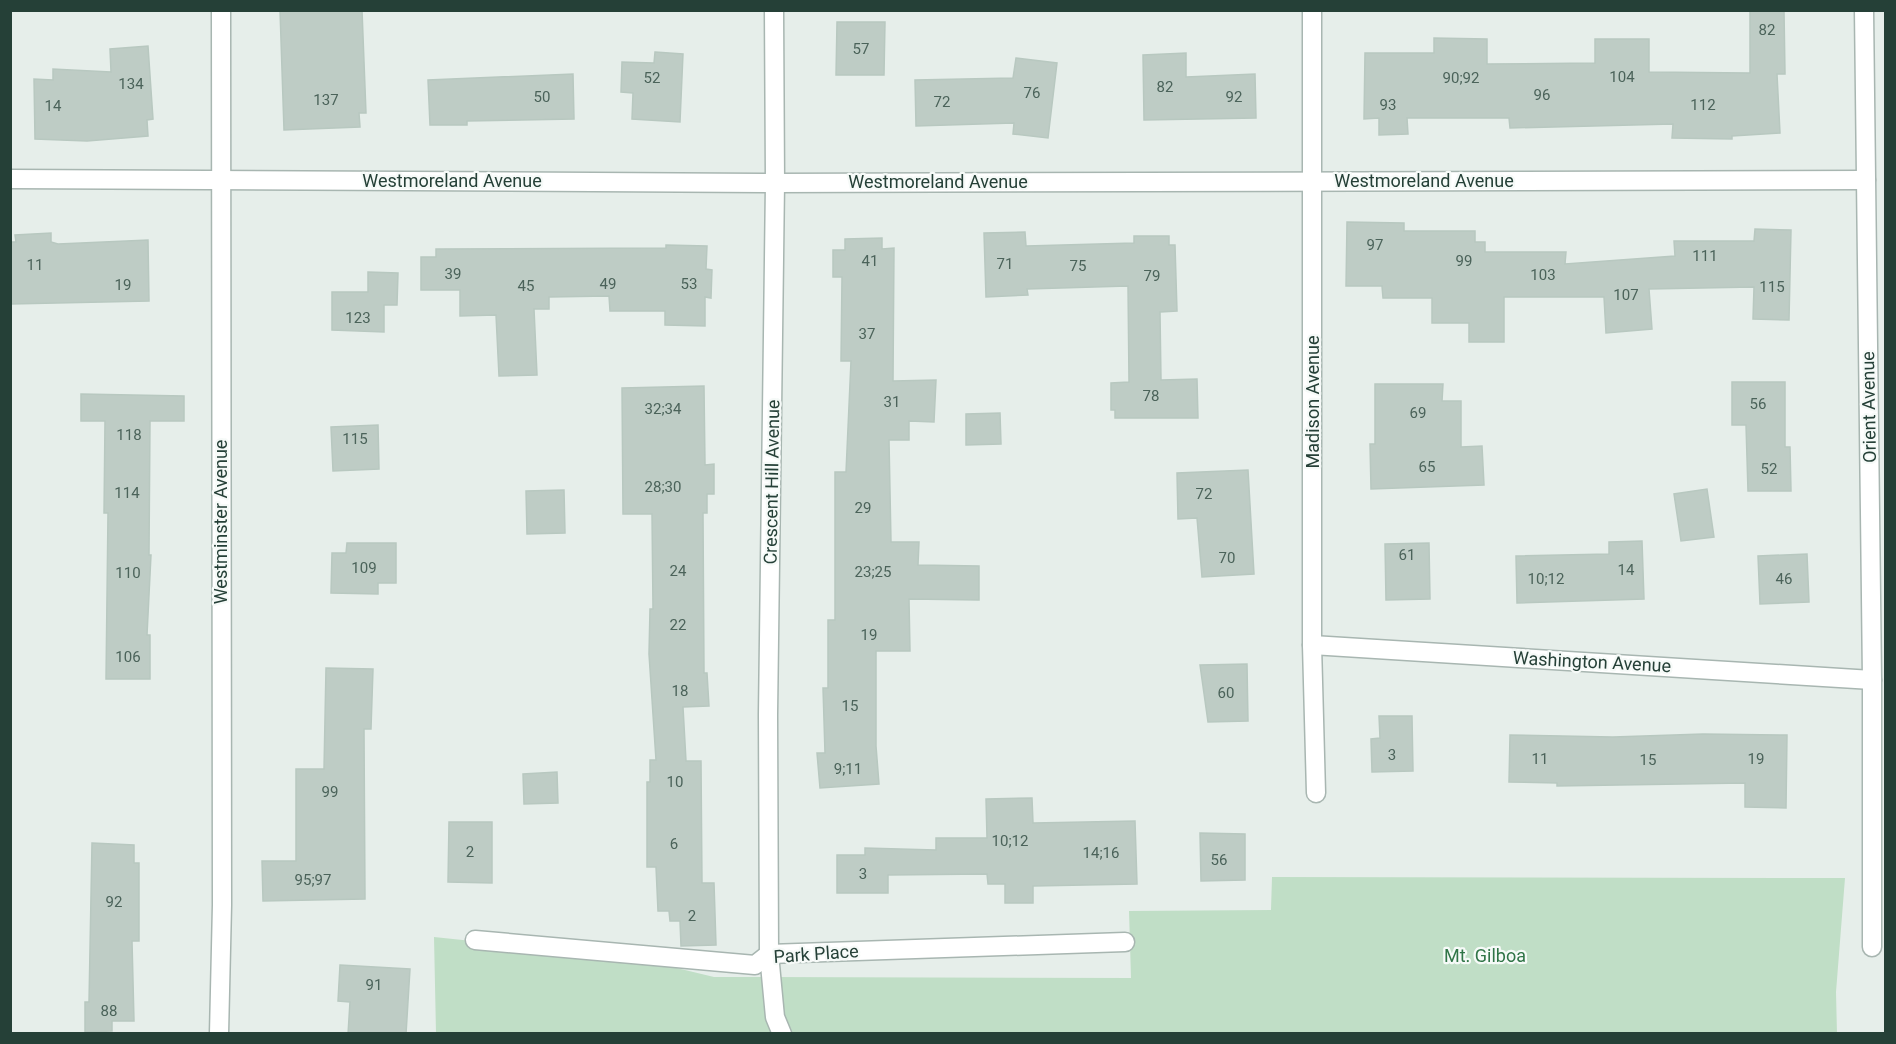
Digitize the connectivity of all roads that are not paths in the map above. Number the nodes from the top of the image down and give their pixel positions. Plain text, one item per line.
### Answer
1 (221, 10) edge
2 (774, 10) edge
3 (1312, 10) edge
4 (1864, 10) edge
5 (10, 179) edge
6 (223, 180) junction
7 (1866, 180) junction
8 (1314, 182) junction
9 (775, 183) junction
10 (1312, 645) junction
11 (1872, 680) junction
12 (1316, 793) dead end
13 (475, 940) dead end
14 (1125, 942) dead end
15 (1872, 947) dead end
16 (769, 954) junction
17 (219, 1034) edge
18 (782, 1034) edge

1 - 6 street, Westminster Avenue
2 - 9 street, Crescent Hill Avenue
3 - 8 street, Madison Avenue
4 - 7 street, Orient Avenue
5 - 6 street, Westmoreland Avenue
6 - 9 street, Westmoreland Avenue
6 - 17 street, Westminster Avenue
7 - 8 street, Westmoreland Avenue
7 - 11 street, Orient Avenue
8 - 9 street, Westmoreland Avenue
8 - 10 street, Madison Avenue
9 - 16 street, Crescent Hill Avenue
10 - 11 street, Washington Avenue
10 - 12 street, Madison Avenue
11 - 15 street, Orient Avenue
13 - 16 street, Park Place
14 - 16 street, Park Place
16 - 18 street, Crescent Hill Avenue

